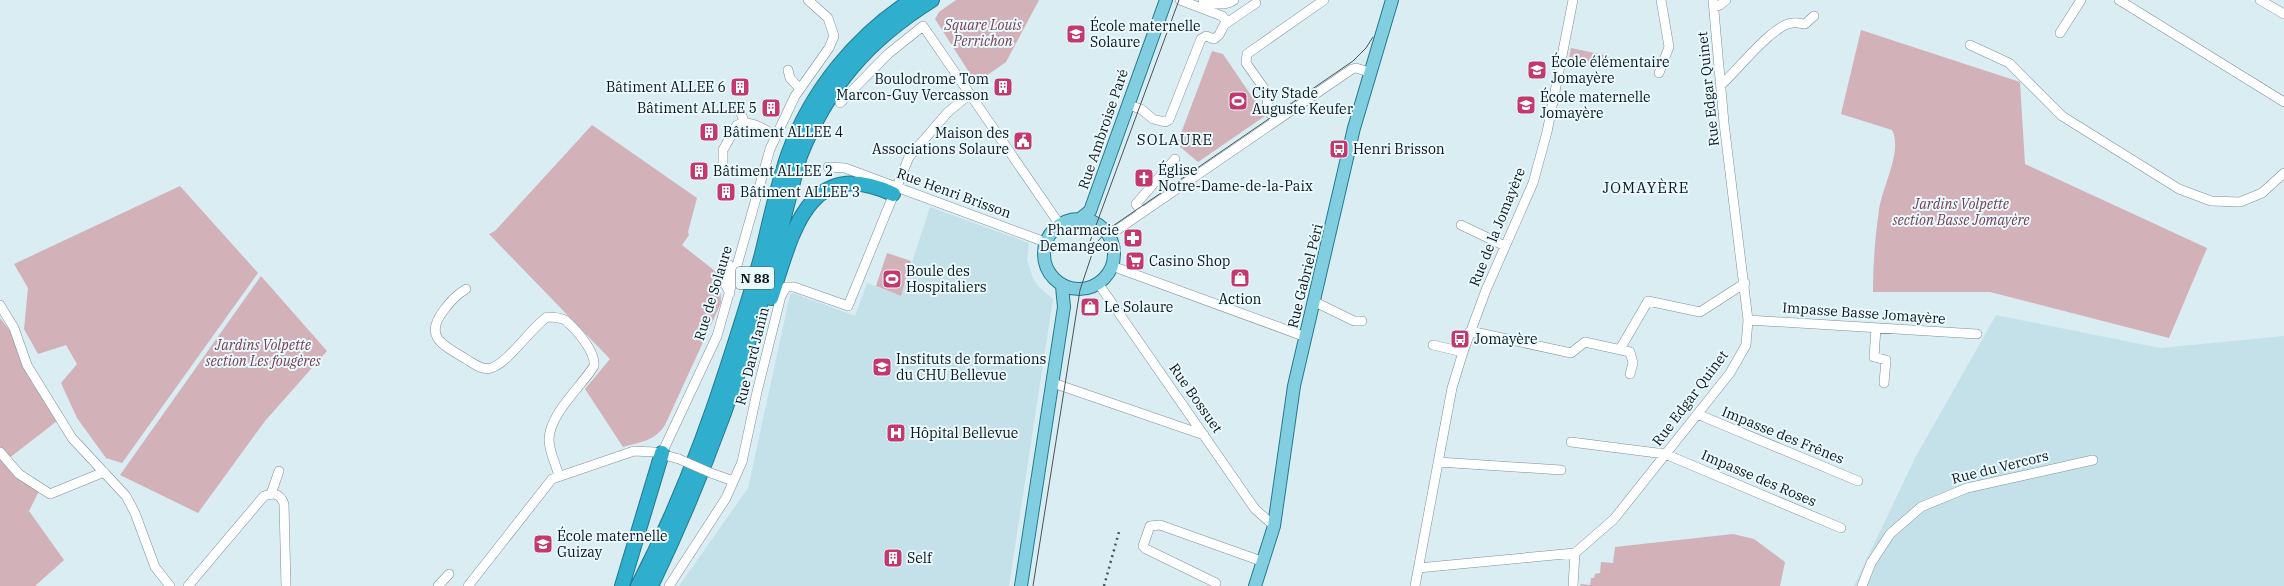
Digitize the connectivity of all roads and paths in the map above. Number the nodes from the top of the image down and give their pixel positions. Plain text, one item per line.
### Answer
1 (808, 0) edge
2 (912, 0) edge
3 (932, 0) edge
4 (1166, 0) edge
5 (1180, 0) edge
6 (1203, 0) edge
7 (1234, 0) edge
8 (1324, 0) edge
9 (1392, 0) edge
10 (1574, 0) edge
11 (1661, 0) edge
12 (1726, 0) edge
13 (2081, 0) edge
14 (2119, 0) edge
15 (2260, 0) edge
16 (1256, 3) dead end
17 (1713, 4) edge
18 (2284, 14) edge
19 (1814, 16) dead end
20 (1227, 22) junction
21 (2060, 33) dead end
22 (1970, 45) dead end
23 (1369, 72) junction
24 (790, 73) dead end
25 (1659, 73) dead end
26 (1720, 85) junction
27 (800, 89) junction
28 (970, 94) junction
29 (2284, 102) edge
30 (840, 103) dead end
31 (1128, 105) junction
32 (740, 110) dead end
33 (1276, 122) junction
34 (750, 125) junction
35 (776, 136) junction
36 (1175, 159) dead end
37 (721, 160) dead end
38 (828, 167) dead end
39 (2284, 173) edge
40 (894, 190) junction
41 (1142, 213) junction
42 (1080, 219) junction
43 (1060, 225) junction
44 (1461, 225) dead end
45 (1108, 232) junction
46 (1045, 242) junction
47 (1505, 246) junction
48 (1112, 266) junction
49 (727, 269) dead end
50 (1098, 283) junction
51 (1745, 283) junction
52 (1062, 286) junction
53 (466, 289) dead end
54 (730, 293) junction
55 (1315, 302) junction
56 (0, 305) edge
57 (1748, 320) junction
58 (1362, 321) dead end
59 (1876, 328) junction
60 (1470, 331) junction
61 (1977, 334) dead end
62 (1306, 337) junction
63 (1433, 345) dead end
64 (1620, 349) junction
65 (1463, 352) junction
66 (740, 368) junction
67 (1630, 374) dead end
68 (1052, 383) junction
69 (1884, 383) dead end
70 (1697, 414) junction
71 (1204, 435) junction
72 (1571, 442) dead end
73 (0, 452) edge
74 (662, 453) junction
75 (1665, 454) junction
76 (2093, 460) dead end
77 (1438, 462) junction
78 (1561, 470) dead end
79 (279, 471) dead end
80 (104, 472) junction
81 (559, 476) junction
82 (733, 481) junction
83 (1858, 481) dead end
84 (271, 494) junction
85 (1274, 526) junction
86 (1841, 528) dead end
87 (1575, 553) junction
88 (1264, 562) junction
89 (1418, 568) junction
90 (449, 574) dead end
91 (1216, 582) dead end
92 (170, 586) edge
93 (188, 586) edge
94 (286, 586) edge
95 (438, 586) edge
96 (468, 586) edge
97 (622, 586) edge
98 (638, 586) edge
99 (651, 586) edge
100 (669, 586) edge
101 (1021, 586) edge
102 (1255, 586) edge
103 (1415, 586) edge
104 (1573, 586) edge
105 (1862, 586) edge

1 - 27 street, Rue de Solaure
2 - 98 highway, N 88
3 - 66 highway, N 88
4 - 31 main road, Rue Ambroise Paré
5 - 20 street
6 - 7 street
8 - 33 street
9 - 23 main road, Rue Gabriel Péri
10 - 47 street, Rue de la Jomayère
11 - 25 street
12 - 17 street
13 - 21 street
14 - 29 street
15 - 18 street
16 - 20 street
17 - 26 street, Rue Edgar Quinet
19 - 26 street
20 - 31 street
22 - 39 street
23 - 33 street
23 - 55 main road, Rue Gabriel Péri
24 - 27 street
26 - 51 street, Rue Edgar Quinet
27 - 35 street, Rue de Solaure
28 - 30 street
28 - 40 street
28 - 43 street
31 - 42 main road, Rue Ambroise Paré
32 - 34 street
33 - 41 street
34 - 35 street
34 - 37 street
35 - 54 street, Rue de Solaure
36 - 41 street
38 - 40 street, Rue Henri Brisson
40 - 46 street, Rue Henri Brisson
40 - 66 highway, N 88
40 - 82 street, Rue Dard Janin
41 - 45 street
42 - 43 main road
42 - 45 main road
43 - 46 main road
44 - 47 street
45 - 48 main road
46 - 52 main road
47 - 60 street, Rue de la Jomayère
48 - 50 main road
48 - 62 street
49 - 54 street
50 - 52 main road
50 - 71 street, Rue Bossuet
51 - 57 street, Rue Edgar Quinet
51 - 64 street
52 - 68 main road
53 - 81 street
54 - 74 street, Rue de Solaure
55 - 58 street
55 - 62 main road, Rue Gabriel Péri
56 - 80 street
57 - 59 street, Impasse Basse Jomayère
57 - 70 street, Rue Edgar Quinet
59 - 61 street, Impasse Basse Jomayère
59 - 69 street
60 - 64 street
60 - 65 street, Rue de la Jomayère
62 - 85 main road, Rue Gabriel Péri
63 - 65 street
64 - 67 street
65 - 77 street, Rue de la Jomayère
66 - 99 highway, N 88
68 - 71 street
68 - 101 main road
70 - 75 street, Rue Edgar Quinet
70 - 83 street, Impasse des Frênes
71 - 85 street, Rue Bossuet
72 - 75 street, Impasse des Roses
73 - 80 street
74 - 81 street
74 - 82 street, bridge
74 - 97 highway
75 - 86 street, Impasse des Roses
75 - 87 street, Rue Edgar Quinet
76 - 105 street, Rue du Vercors
77 - 78 street
77 - 89 street, Rue de la Jomayère
79 - 84 street
80 - 92 street
81 - 96 street
82 - 100 street
84 - 93 street
84 - 94 street
85 - 88 main road, Rue Gabriel Péri
87 - 89 street
87 - 104 street
88 - 91 street
88 - 102 main road, Rue Gabriel Péri
89 - 103 street, Rue de la Jomayère
90 - 95 street

